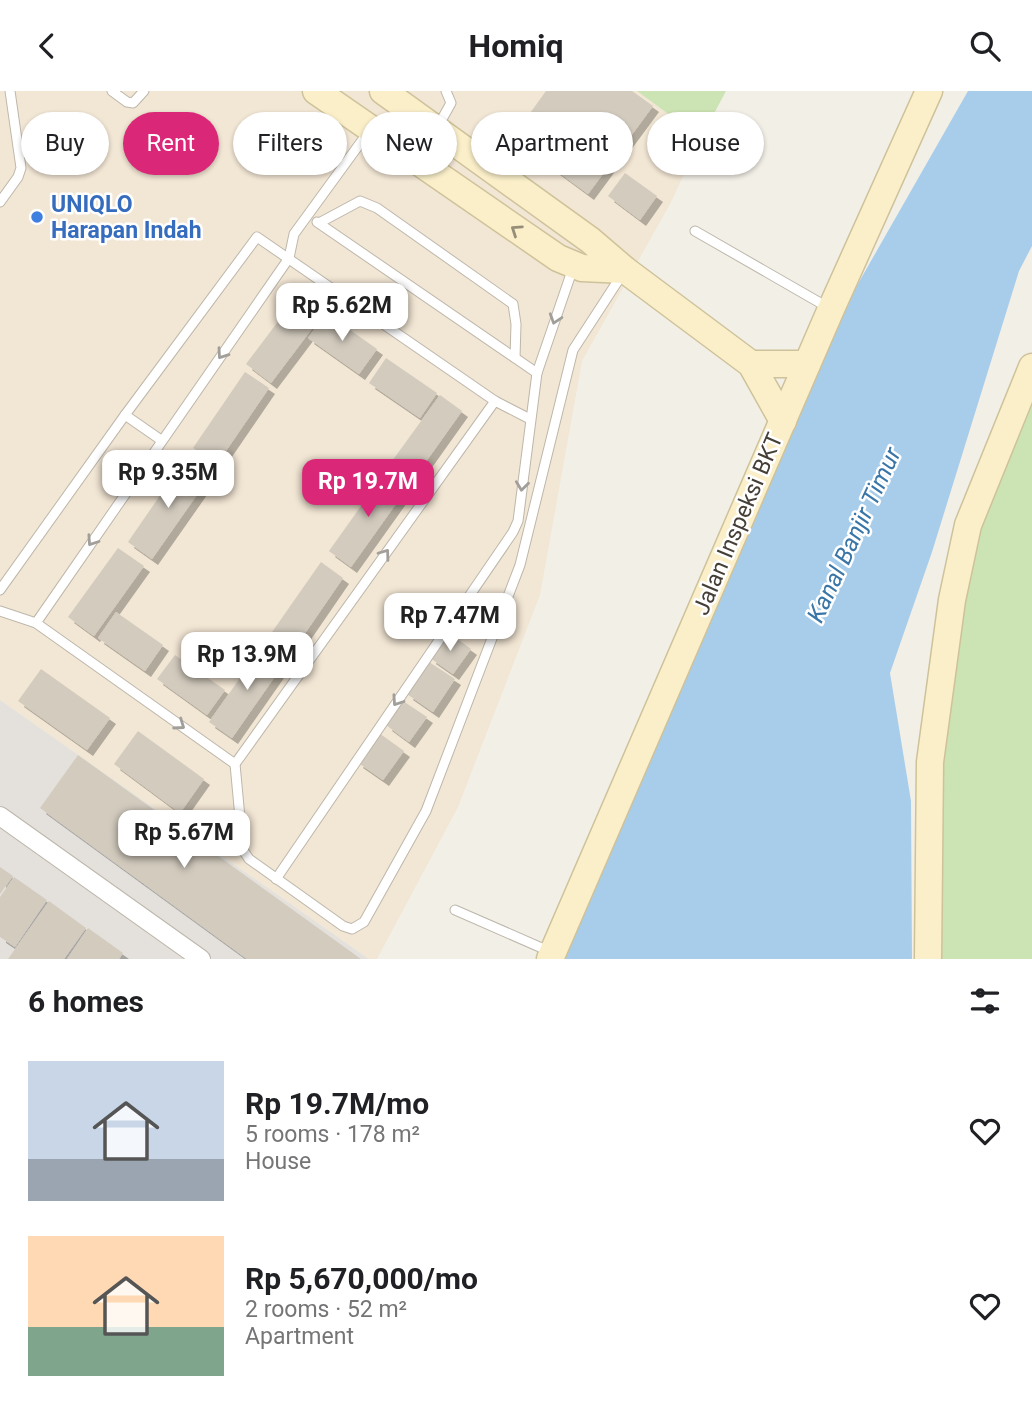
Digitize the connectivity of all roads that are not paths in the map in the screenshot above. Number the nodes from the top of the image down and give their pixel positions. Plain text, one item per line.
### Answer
1 (10, 91) edge
2 (112, 91) edge
3 (144, 91) edge
4 (316, 91) edge
5 (383, 91) edge
6 (446, 91) edge
7 (929, 91) edge
8 (412, 112) edge
9 (446, 112) edge
10 (361, 123) edge
11 (361, 141) edge
12 (457, 144) edge
13 (437, 175) edge
14 (0, 202) edge
15 (308, 215) junction
16 (319, 223) junction
17 (570, 226) junction
18 (695, 231) dead end
19 (547, 250) junction
20 (289, 258) junction
21 (574, 266) junction
22 (625, 270) junction
23 (831, 309) junction
24 (515, 358) junction
25 (751, 364) junction
26 (807, 364) junction
27 (1032, 367) edge
28 (537, 373) junction
29 (495, 401) junction
30 (125, 415) junction
31 (530, 419) junction
32 (783, 421) junction
33 (161, 440) junction
34 (0, 590) edge
35 (0, 611) edge
36 (36, 623) junction
37 (235, 764) junction
38 (0, 816) edge
39 (276, 879) junction
40 (455, 910) dead end
41 (551, 956) edge
42 (201, 959) edge
43 (928, 959) edge

1 - 14 lane
2 - 3 lane
4 - 10 street
5 - 8 street
6 - 9 lane
7 - 23 street, Jalan Inspeksi BKT
11 - 15 lane
12 - 17 street
19 -> 13 street
15 - 16 lane
15 - 20 lane
16 - 24 lane
16 - 24 lane
17 - 19 street
17 - 21 street
17 - 22 street
18 - 23 lane
19 - 21 street
20 - 29 lane
20 - 30 lane
20 -> 33 lane
21 - 22 street
21 -> 28 lane
22 - 25 street
22 - 39 lane
23 - 26 street, Jalan Inspeksi BKT
24 - 28 lane
25 - 26 street
25 - 32 street
26 - 32 street, Jalan Inspeksi BKT
27 - 43 street
28 - 31 lane
29 - 31 lane
37 -> 29 lane
30 - 33 lane
30 - 34 lane
31 -> 39 lane
32 - 41 street, Jalan Inspeksi BKT
33 -> 36 lane
35 - 36 lane
36 -> 37 lane
37 - 39 lane
38 - 42 street
40 - 41 lane

